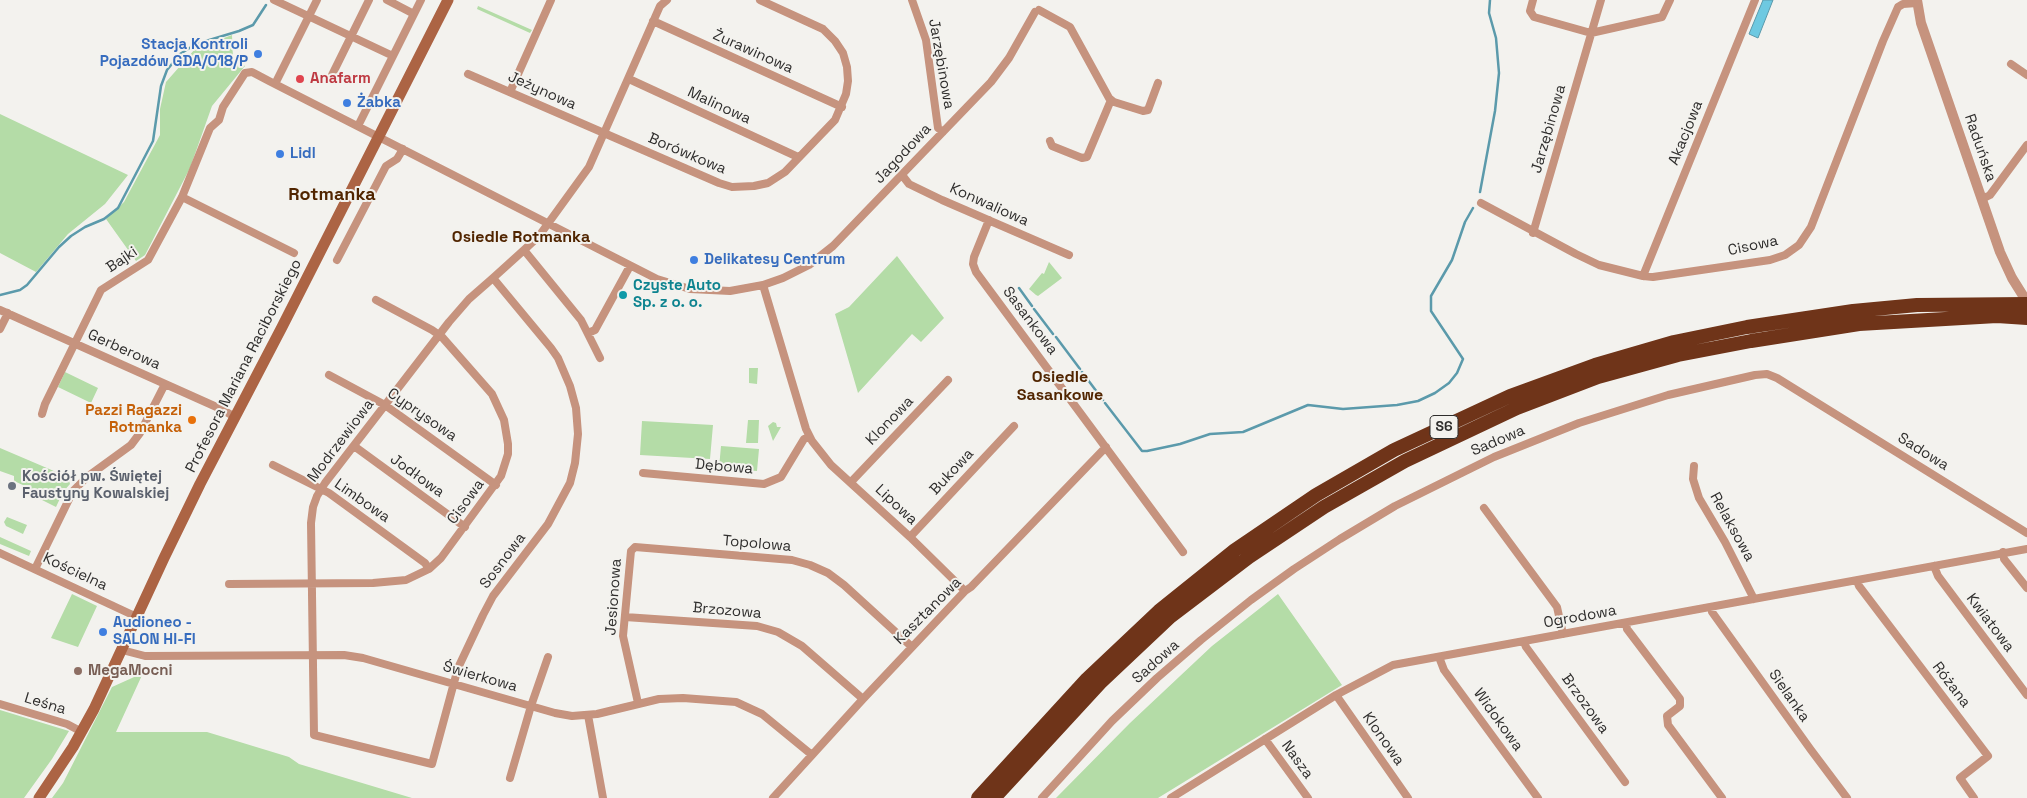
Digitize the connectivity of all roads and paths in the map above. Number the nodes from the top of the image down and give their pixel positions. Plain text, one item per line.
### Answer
1 (274, 0) edge
2 (317, 0) edge
3 (368, 0) edge
4 (387, 0) edge
5 (421, 0) edge
6 (448, 0) edge
7 (551, 0) edge
8 (667, 0) edge
9 (760, 0) edge
10 (912, 0) edge
11 (1534, 0) edge
12 (1601, 0) edge
13 (1670, 0) edge
14 (1755, 0) edge
15 (1917, 1) edge
16 (414, 14) junction
17 (309, 17) junction
18 (653, 22) junction
19 (1591, 33) junction
20 (351, 37) junction
21 (393, 56) junction
22 (2011, 64) dead end
23 (468, 74) dead end
24 (332, 75) dead end
25 (2027, 75) edge
26 (629, 79) junction
27 (1158, 83) dead end
28 (275, 84) junction
29 (510, 92) junction
30 (1111, 100) junction
31 (842, 107) junction
32 (358, 126) junction
33 (943, 132) junction
34 (605, 134) junction
35 (378, 136) junction
36 (1050, 141) dead end
37 (2027, 145) edge
38 (403, 149) junction
39 (798, 157) junction
40 (902, 175) junction
41 (182, 197) junction
42 (1982, 199) junction
43 (1481, 203) dead end
44 (989, 220) junction
45 (548, 225) junction
46 (1533, 233) junction
47 (524, 250) junction
48 (294, 253) dead end
49 (1069, 255) dead end
50 (337, 260) dead end
51 (630, 266) junction
52 (1643, 276) junction
53 (493, 278) junction
54 (763, 284) junction
55 (376, 300) dead end
56 (2027, 303) edge
57 (0, 310) edge
58 (8, 313) junction
59 (2027, 318) edge
60 (0, 329) edge
61 (588, 333) junction
62 (438, 334) junction
63 (74, 343) junction
64 (600, 358) dead end
65 (328, 375) dead end
66 (948, 380) dead end
67 (165, 384) junction
68 (385, 405) junction
69 (42, 414) dead end
70 (235, 416) junction
71 (1014, 426) dead end
72 (810, 437) junction
73 (354, 446) junction
74 (1106, 447) junction
75 (273, 464) dead end
76 (1694, 466) dead end
77 (643, 473) dead end
78 (851, 482) junction
79 (496, 485) junction
80 (322, 489) junction
81 (1484, 508) dead end
82 (465, 528) junction
83 (2027, 533) edge
84 (910, 537) junction
85 (2027, 549) edge
86 (631, 551) joint
87 (1183, 552) dead end
88 (2003, 552) junction
89 (0, 553) edge
90 (1934, 566) junction
91 (35, 569) junction
92 (429, 569) junction
93 (1857, 581) junction
94 (312, 582) junction
95 (229, 584) dead end
96 (2027, 588) edge
97 (965, 591) junction
98 (1754, 599) junction
99 (1711, 607) junction
100 (137, 616) junction
101 (625, 617) junction
102 (1626, 623) junction
103 (1562, 634) junction
104 (1524, 642) junction
105 (912, 647) junction
106 (122, 650) junction
107 (312, 654) junction
108 (548, 657) dead end
109 (1440, 657) junction
110 (454, 684) junction
111 (1336, 695) junction
112 (2027, 695) edge
113 (862, 699) junction
114 (638, 703) junction
115 (0, 704) edge
116 (531, 706) junction
117 (588, 716) junction
118 (82, 732) junction
119 (314, 735) joint
120 (1265, 739) junction
121 (812, 755) junction
122 (510, 778) dead end
123 (1625, 782) dead end
124 (38, 798) edge
125 (603, 798) edge
126 (773, 798) edge
127 (978, 798) edge
128 (994, 798) edge
129 (1042, 798) edge
130 (1170, 798) edge
131 (1308, 798) edge
132 (1408, 798) edge
133 (1538, 798) edge
134 (1722, 798) edge
135 (1847, 798) edge
136 (1974, 798) edge

1 - 17 street
2 - 17 street
3 - 20 street
4 - 16 street
5 - 16 street
6 - 35 main road, Profesora Mariana Raciborskiego
7 - 29 street
8 - 18 street
9 - 31 street, Borówkowa
10 - 33 street, Jarzębinowa
11 - 19 street
12 - 19 street, Jarzębinowa
13 - 19 street
14 - 52 street, Akacjowa
15 - 42 street, Raduńska
15 - 52 street, Cisowa
16 - 21 street
17 - 20 street
17 - 28 street
18 - 26 street
18 - 31 street, Żurawinowa
19 - 46 street, Jarzębinowa
20 - 21 street
20 - 24 street
21 - 32 street
22 - 25 street
23 - 29 street, Jeżynowa
26 - 34 street
26 - 39 street, Malinowa
27 - 30 street
28 - 32 street, Bajki
28 - 41 street, Bajki
29 - 34 street, Jeżynowa
30 - 33 street, Jagodowa
30 - 36 street
31 - 39 street, Borówkowa
32 - 35 street, Bajki
33 - 40 street, Jagodowa
34 - 39 street, Borówkowa
34 - 45 street
35 - 38 street, Bajki
35 - 70 main road, Profesora Mariana Raciborskiego
37 - 42 street
38 - 45 street, Bajki
38 - 50 street
40 - 44 street, Konwaliowa
40 - 54 street, Jagodowa
41 - 48 street
41 - 63 street, Bajki
42 - 56 street, Raduńska
43 - 46 street, Cisowa
44 - 49 street, Konwaliowa
44 - 74 street, Sasankowa
45 - 47 street, Modrzewiowa
45 - 51 street, Jagodowa
46 - 52 street, Cisowa
47 - 53 street, Modrzewiowa
47 - 61 street
51 - 54 street, Jagodowa
51 - 61 street
53 - 62 street, Modrzewiowa
53 - 110 street, Sosnowa
54 - 72 street, Lipowa
55 - 62 street, Cisowa
56 - 127 highway, S6
57 - 58 street, Gerberowa
58 - 60 street
58 - 63 street, Gerberowa
59 - 128 highway, S6
61 - 64 street
62 - 68 street, Modrzewiowa
62 - 79 street, Cisowa
63 - 67 street, Gerberowa
63 - 69 street, Bajki
65 - 68 street, Cyprysowa
66 - 78 street, Klonowa
67 - 70 street, Gerberowa
67 - 91 street
68 - 73 street, Modrzewiowa
68 - 79 street, Cyprysowa
70 - 100 main road, Profesora Mariana Raciborskiego
71 - 84 street, Bukowa
72 - 77 street, Dębowa
72 - 78 street, Lipowa
73 - 80 street, Modrzewiowa
73 - 82 street, Jodłowa
74 - 87 street, Sasankowa
74 - 97 street, Kasztanowa
75 - 80 street, Limbowa
76 - 98 street, Relaksowa
78 - 84 street, Lipowa
79 - 82 street, Cisowa
80 - 92 street, Limbowa
80 - 94 street, Modrzewiowa
81 - 103 street
82 - 92 street, Cisowa
83 - 129 street, Sadowa
84 - 97 street, Lipowa
85 - 88 street, Ogrodowa
86 - 101 street, Jesionowa
86 - 105 street, Topolowa
88 - 90 street, Ogrodowa
88 - 96 street
89 - 91 street, Kościelna
90 - 93 street, Ogrodowa
90 - 112 street, Kwiatowa
91 - 100 street, Kościelna
92 - 94 street, Cisowa
93 - 98 street, Ogrodowa
93 - 136 street, Różana
94 - 95 street, Cisowa
94 - 107 street, Modrzewiowa
97 - 105 street, Kasztanowa
98 - 99 street, Ogrodowa
99 - 102 street, Ogrodowa
99 - 135 street, Sielanka
100 - 106 main road, Profesora Mariana Raciborskiego
101 - 113 street, Brzozowa
101 - 114 street, Jesionowa
102 - 103 street, Ogrodowa
102 - 134 street
103 - 104 street, Ogrodowa
104 - 109 street, Ogrodowa
104 - 123 street, Brzozowa
105 - 113 street, Kasztanowa
106 - 107 street, Świerkowa
106 - 118 main road, Profesora Mariana Raciborskiego
107 - 110 street, Świerkowa
107 - 119 street, Modrzewiowa
108 - 116 street
109 - 111 street, Ogrodowa
109 - 133 street, Widokowa
110 - 116 street, Świerkowa
110 - 119 street, Sosnowa
111 - 120 street, Ogrodowa
111 - 132 street, Klonowa
113 - 121 street, Kasztanowa
114 - 117 street, Świerkowa
114 - 121 street, Świerkowa
115 - 118 street, Leśna
116 - 117 street, Świerkowa
116 - 122 street
117 - 125 street
118 - 124 main road, Profesora Mariana Raciborskiego
120 - 130 street, Ogrodowa
120 - 131 street, Nasza
121 - 126 street, Kasztanowa

